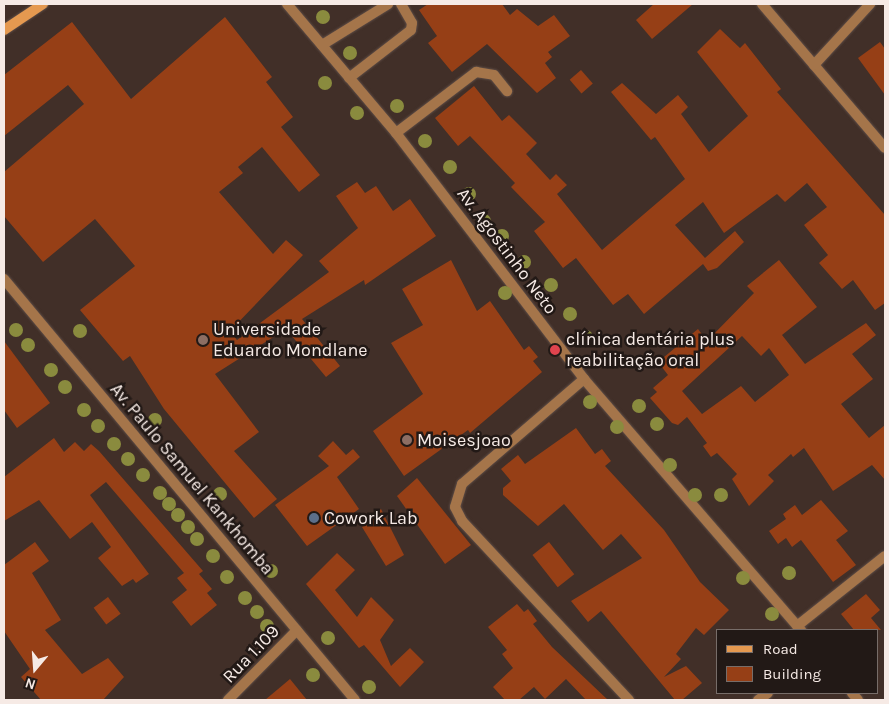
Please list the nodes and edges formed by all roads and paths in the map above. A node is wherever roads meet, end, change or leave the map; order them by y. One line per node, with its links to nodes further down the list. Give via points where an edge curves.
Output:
1 (43, 4): 7 (street)
2 (287, 4): 8 (street, Av. Agostinho Neto)
3 (388, 4): 8 (street)
4 (401, 4): 10 (street, via 412,24 411,30)
5 (762, 4): 9 (street)
6 (870, 4): 9 (street)
7 (4, 30)
8 (322, 46): 10 (street, Av. Agostinho Neto)
9 (814, 65): 13 (street)
10 (349, 78): 12 (street, Av. Agostinho Neto)
11 (507, 91): 12 (street, via 494,75 476,72)
12 (396, 133): 15 (street, Av. Agostinho Neto)
13 (885, 148)
14 (4, 279): 18 (street, Av. Paulo Samuel Kankhomba)
15 (584, 378): 17 (street, Av. Agostinho Neto); 21 (street, via 462,484 455,507 462,521)
16 (885, 556): 17 (street)
17 (799, 628)
18 (297, 630): 19 (street, Rua 1.109); 20 (street, Av. Paulo Samuel Kankhomba)
19 (228, 700)
20 (355, 700)
21 (629, 700)

